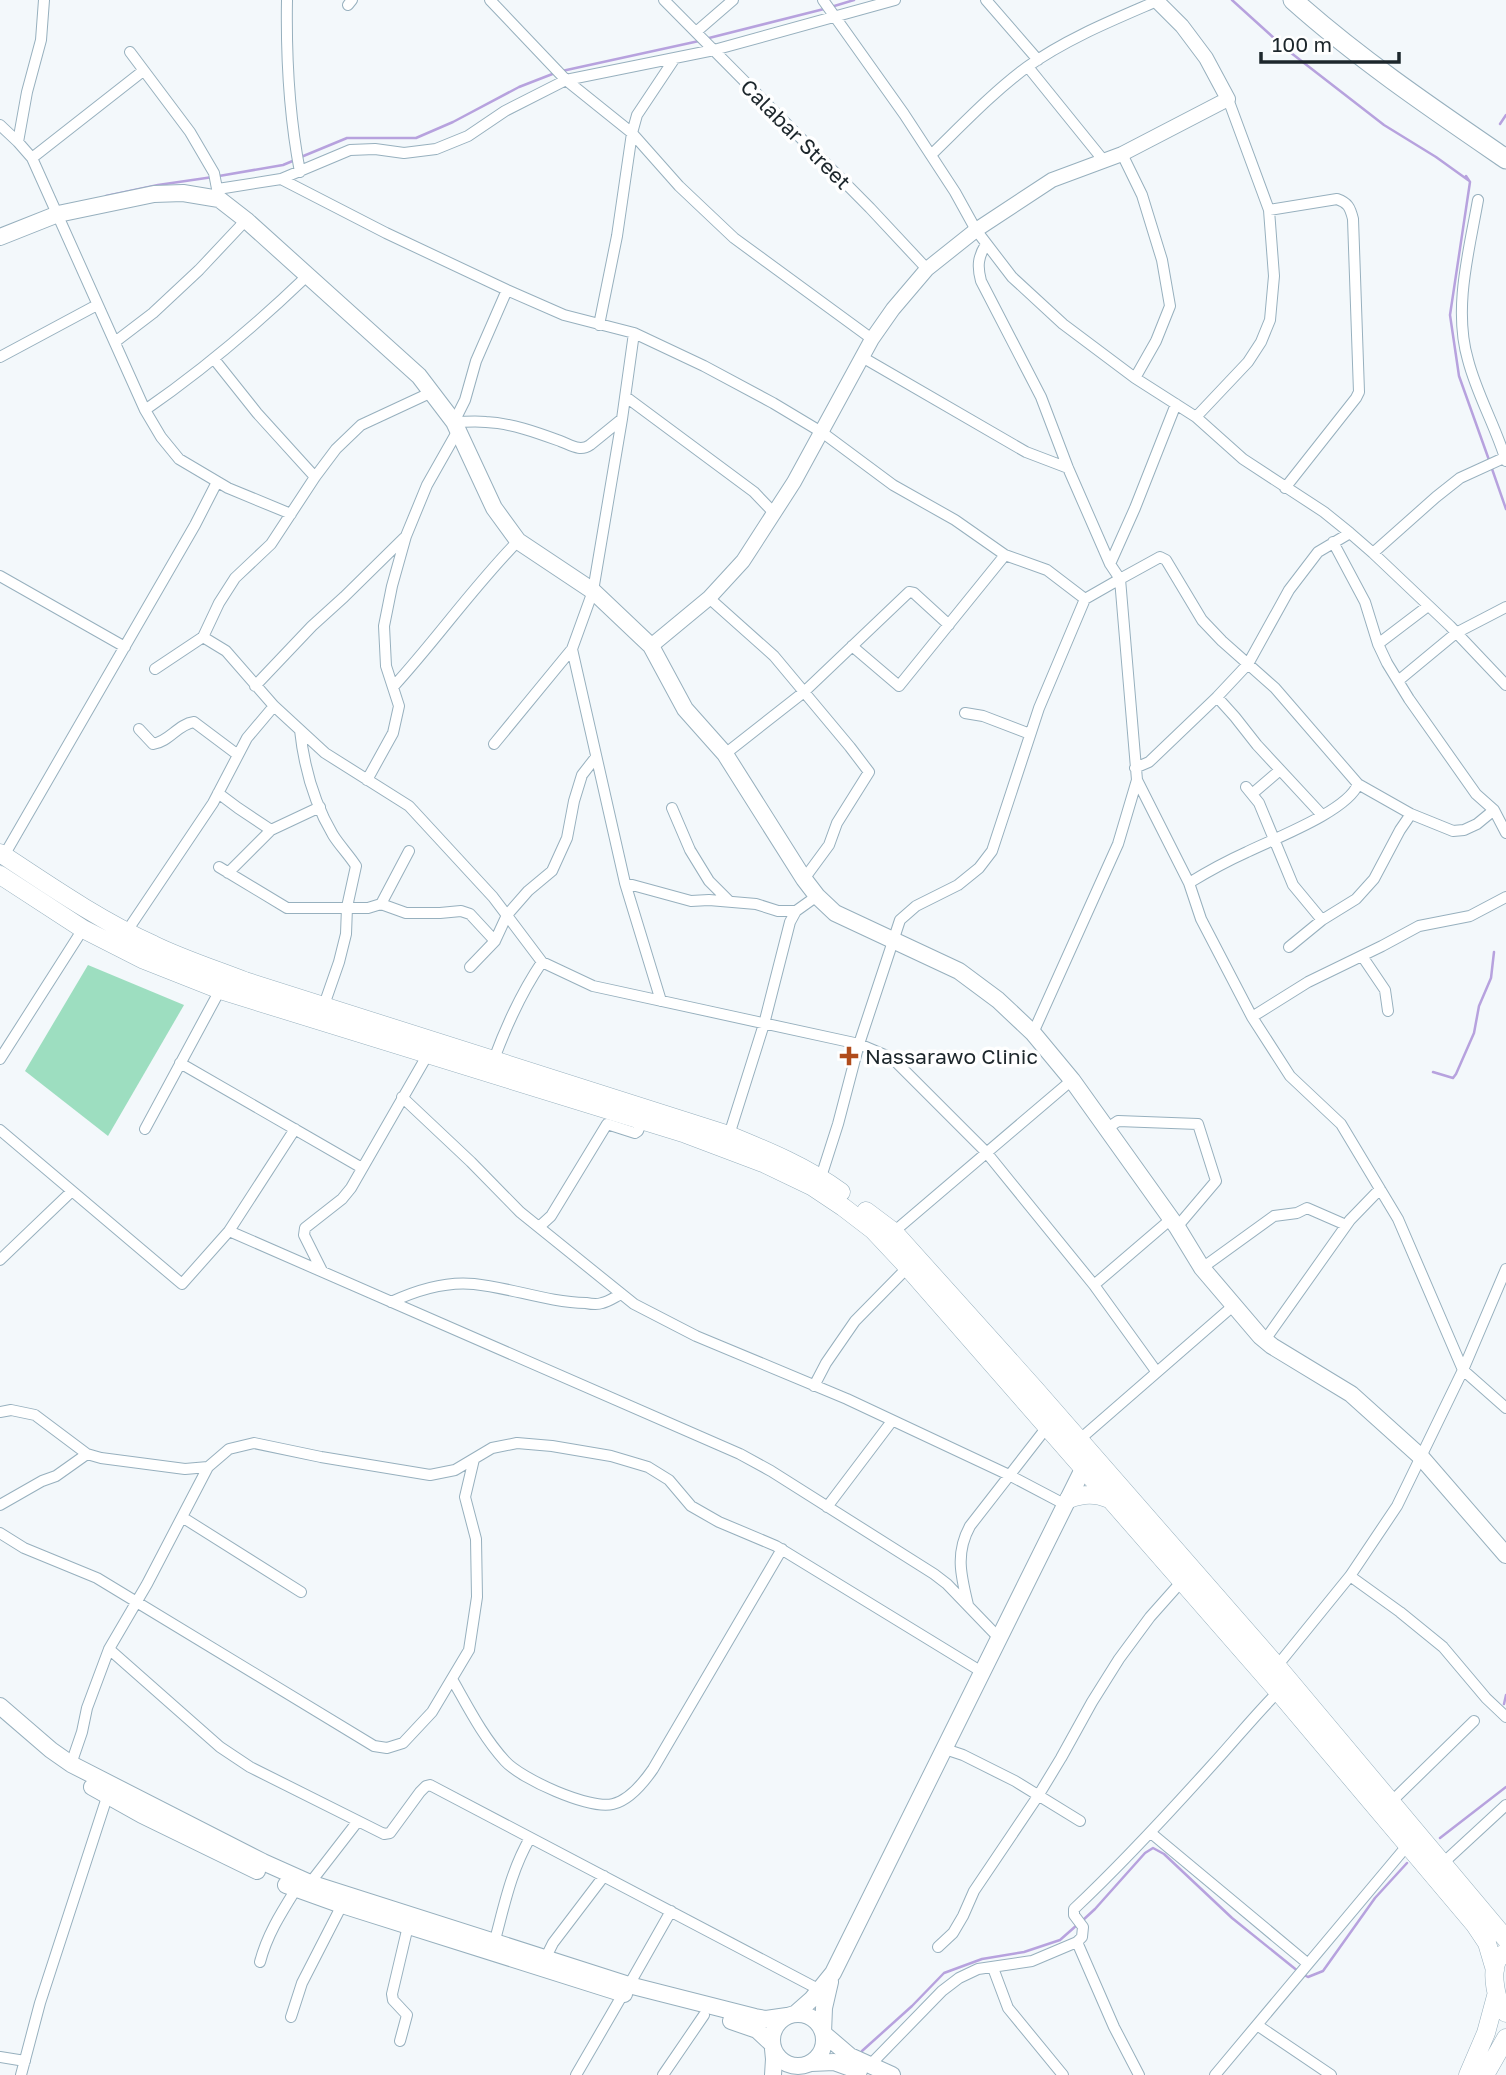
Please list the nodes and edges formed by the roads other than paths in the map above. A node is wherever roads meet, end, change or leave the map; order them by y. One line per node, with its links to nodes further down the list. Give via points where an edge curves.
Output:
1 (44, 0): 23 (street, via 41,40)
2 (287, 0): 29 (street, via 288,71)
3 (490, 0): 19 (street)
4 (664, 0): 12 (street, Calabar Street)
5 (733, 0): 12 (street)
6 (823, 0): 11 (street)
7 (895, 0): 11 (street)
8 (986, 0): 16 (street)
9 (1156, 0): 16 (street); 20 (street, via 1206,58)
10 (1293, 0): 27 (highway, via 1388,77)
11 (833, 15): 13 (street); 25 (street)
12 (696, 32): 13 (street, Calabar Street)
13 (712, 48): 15 (street); 39 (street, Calabar Street)
14 (130, 52): 18 (street)
15 (675, 58): 19 (street); 22 (street, via 637,115)
16 (1038, 60): 17 (street)
17 (1028, 67): 25 (street); 28 (street)
18 (144, 71): 26 (street); 31 (street, via 190,132)
19 (565, 79): 22 (street); 29 (street, via 468,136 436,149 404,153 350,150)
20 (1228, 99): 24 (street); 33 (street)
21 (0, 125): 23 (street)
22 (632, 133): 43 (street); 45 (street, via 679,186 734,237)
23 (18, 142): 26 (street)
24 (1122, 154): 28 (street); 50 (street, via 1142,195 1163,260 1170,306 1157,341)
25 (931, 155): 36 (street)
26 (32, 158): 34 (street)
27 (1506, 159)
28 (1104, 161): 36 (street, via 1052,180)
29 (299, 165): 30 (street)
30 (281, 179): 31 (street); 41 (street)
31 (216, 185): 34 (main road); 35 (main road)
32 (1478, 200): 59 (street, via 1461,300 1464,336 1467,360)
33 (1269, 210): 55 (street, via 1274,276 1270,320 1248,362); 63 (street, via 1337,199 1350,207 1353,219 1359,392)
34 (58, 214): 37 (main road); 42 (street)
35 (246, 220): 40 (main road); 46 (street, via 153,313)
36 (976, 230): 38 (street); 39 (street)
37 (0, 237)
38 (986, 244): 50 (street, via 1012,277 1063,324); 60 (street, via 977,266 981,281 1041,397)
39 (926, 269): 45 (street)
40 (307, 276): 49 (street); 51 (main road)
41 (506, 290): 43 (street, via 564,315); 57 (street)
42 (97, 305): 46 (street); 47 (street)
43 (599, 324): 44 (street)
44 (634, 333): 52 (street); 58 (street, via 773,402)
45 (872, 339): 48 (street)
46 (115, 342): 54 (street)
47 (0, 357)
48 (862, 357): 58 (street); 60 (street, via 1026,452)
49 (214, 359): 54 (street); 61 (street)
50 (1135, 378): 53 (street)
51 (432, 392): 57 (main road); 61 (street, via 361,425)
52 (626, 397): 56 (street); 65 (street, via 754,492)
53 (1175, 404): 55 (street); 72 (street)
54 (145, 410): 62 (street, via 179,459)
55 (1196, 417): 63 (street, via 1243,459)
56 (622, 419): 57 (street, via 590,446 579,449 487,422); 75 (street)
57 (455, 427): 67 (street); 68 (main road, via 494,508)
58 (823, 433): 65 (street); 71 (street, via 893,485)
59 (1504, 459): 70 (street, via 1460,478)
60 (1068, 468): 72 (street)
61 (314, 477): 64 (street)
62 (217, 482): 64 (street); 86 (street)
63 (1285, 488): 66 (street)
64 (291, 514): 82 (street, via 271,544 235,578)
65 (775, 514): 76 (street, via 743,561)
66 (1350, 533): 69 (street); 70 (street)
67 (406, 536): 92 (street); 93 (street, via 384,626 386,666)
68 (518, 541): 75 (main road); 93 (street)
69 (1333, 542): 83 (street, via 1365,602); 88 (street, via 1318,552 1300,575)
70 (1374, 553): 78 (street)
71 (1005, 555): 77 (street, via 1047,570); 80 (street)
72 (1110, 564): 74 (street)
73 (0, 576): 86 (street)
74 (1120, 579): 77 (street); 88 (street, via 1163,558 1202,620); 105 (street)
75 (593, 591): 84 (main road); 87 (street)
76 (709, 598): 84 (street); 94 (street, via 774,656)
77 (1085, 599): 100 (street)
78 (1428, 606): 81 (street); 83 (street)
79 (1506, 607): 81 (street)
80 (948, 625): 85 (street, via 909,592); 85 (street, via 899,686)
81 (1456, 633): 90 (street); 91 (street)
82 (203, 637): 89 (street); 92 (street, via 226,651)
83 (1378, 644): 90 (street)
84 (651, 646): 102 (main road, via 685,709)
85 (852, 646): 94 (street)
86 (125, 647): 120 (street)
87 (572, 649): 101 (street); 104 (street)
88 (1248, 664): 95 (street); 109 (street, via 1275,688)
89 (155, 669)
90 (1398, 681): 113 (street, via 1476,794)
91 (1506, 685)
92 (255, 687): 96 (street)
93 (393, 687): 107 (street, via 399,706 393,733)
94 (804, 692): 102 (street); 122 (street, via 869,772 837,823 829,845)
95 (1217, 697): 105 (street, via 1149,762); 106 (street)
96 (274, 706): 99 (street); 103 (street)
97 (965, 713): 100 (street)
98 (139, 729): 103 (street, via 153,744 194,722)
99 (300, 730): 107 (street); 111 (street, via 309,780)
100 (1031, 734): 136 (street, via 992,851 958,885 916,906 900,920)
101 (494, 744)
102 (725, 754): 122 (main road)
103 (238, 755): 110 (street)
104 (597, 757): 123 (street); 131 (street, via 582,775 567,838 552,871)
105 (1135, 768): 108 (street)
106 (1279, 770): 115 (street); 118 (street, via 1249,791)
107 (367, 780): 131 (street, via 410,806)
108 (1137, 780): 124 (street); 147 (street, via 1118,844)
109 (1358, 784): 114 (street); 115 (street, via 1353,793)
110 (218, 793): 116 (street); 134 (street)
111 (320, 807): 116 (street); 129 (street, via 356,866)
112 (672, 808): 127 (street, via 709,881)
113 (1494, 810): 114 (street, via 1477,824 1453,831); 117 (street)
114 (1411, 814): 132 (street, via 1374,879 1356,900)
115 (1322, 815): 118 (street)
116 (271, 830): 129 (street, via 223,870 287,908)
117 (1506, 833)
118 (1275, 839): 124 (street); 132 (street, via 1293,885)
119 (409, 851): 128 (street)
120 (1, 857): 134 (main road)
121 (0, 875): 133 (main road)
122 (804, 879): 125 (main road)
123 (625, 883): 127 (street, via 691,901); 142 (street)
124 (1189, 884): 145 (street, via 1201,919)
125 (817, 896): 130 (street); 136 (main road, via 835,913)
126 (1506, 897): 138 (street, via 1470,916 1419,926)
127 (730, 902): 130 (street)
128 (381, 904): 129 (street); 135 (street, via 406,913 461,911 470,914)
129 (347, 907): 143 (street, via 342,953)
130 (796, 911): 146 (street)
131 (507, 915): 135 (street); 139 (street)
132 (1322, 920): 137 (street)
133 (83, 929): 141 (main road, via 144,960); 150 (street)
134 (127, 931): 143 (main road, via 244,981)
135 (495, 941): 140 (street)
136 (893, 942): 147 (main road, via 959,971); 148 (street)
137 (1289, 947)
138 (1362, 956): 144 (street, via 1385,990); 145 (street)
139 (542, 962): 142 (street, via 593,986); 151 (street, via 508,1020)
140 (470, 967)
141 (220, 990): 149 (main road); 152 (street)
142 (662, 1001): 146 (street)
143 (324, 1005): 151 (main road)
144 (1388, 1012)
145 (1252, 1017): 164 (street, via 1290,1076 1341,1124)
146 (764, 1024): 148 (street); 160 (street)
147 (1033, 1033): 153 (main road)
148 (859, 1044): 161 (street, via 892,1058); 163 (street)
149 (428, 1054): 154 (street); 155 (main road)
150 (0, 1059)
151 (494, 1059): 160 (main road)
152 (180, 1063): 156 (street); 157 (street)
153 (1072, 1080): 158 (main road); 161 (street)
154 (402, 1097): 162 (street); 168 (street)
155 (642, 1121): 168 (street, via 635,1133 607,1124 551,1216); 170 (main road, via 788,1174)
156 (145, 1129)
157 (295, 1129): 162 (street); 169 (street)
158 (1106, 1129): 166 (main road); 166 (street, via 1118,1121 1198,1124 1216,1181)
159 (0, 1130): 165 (street)
160 (729, 1135): 163 (main road)
161 (986, 1152): 170 (street); 176 (street)
162 (362, 1168): 175 (street, via 342,1199 305,1228 304,1235)
163 (821, 1177): 170 (main road)
164 (1380, 1189): 167 (street); 181 (street, via 1398,1219)
165 (72, 1191): 169 (street, via 182,1284); 171 (street)
166 (1174, 1223): 173 (main road); 176 (street)
167 (1346, 1225): 173 (street, via 1307,1208 1274,1216); 180 (street)
168 (539, 1227): 177 (street)
169 (229, 1231): 175 (street)
170 (888, 1236): 172 (main road); 188 (main road)
171 (0, 1260)
172 (908, 1267): 183 (street, via 855,1321); 187 (main road)
173 (1202, 1268): 179 (main road)
174 (1506, 1270): 181 (street)
175 (322, 1271): 178 (street)
176 (1094, 1285): 182 (street)
177 (621, 1294): 178 (street, via 601,1304 573,1303 471,1283 413,1292); 183 (street, via 650,1314)
178 (391, 1302): 198 (street, via 740,1454)
179 (1233, 1306): 180 (main road); 182 (street)
180 (1265, 1340): 190 (main road, via 1346,1389)
181 (1463, 1370): 184 (street); 190 (street)
182 (1156, 1371): 188 (street)
183 (814, 1386): 186 (street)
184 (1506, 1408)
185 (0, 1412): 189 (street, via 35,1415)
186 (892, 1421): 194 (street); 198 (street)
187 (1047, 1427): 192 (main road); 194 (street)
188 (1079, 1440): 192 (main road)
189 (87, 1454): 193 (street, via 185,1469); 197 (street)
190 (1421, 1457): 202 (main road); 203 (street, via 1397,1506)
191 (474, 1459): 193 (street, via 456,1470 430,1475 254,1443 229,1449); 201 (street, via 492,1448 517,1443 648,1467 669,1480 691,1506); 212 (street, via 465,1497 476,1539 477,1597 469,1650)
192 (1089, 1463): 195 (main road); 196 (main road); 210 (main road)
193 (208, 1467): 199 (street)
194 (1009, 1475): 196 (street); 207 (street, via 963,1538 960,1570)
195 (1109, 1499): 196 (main road, via 1087,1494); 204 (main road)
196 (1067, 1502): 208 (main road)
197 (0, 1505)
198 (827, 1507): 207 (street, via 934,1574)
199 (182, 1517): 205 (street); 206 (street)
200 (0, 1533): 206 (street)
201 (782, 1549): 211 (street); 212 (street, via 645,1782 613,1805 581,1802 507,1763)
202 (1506, 1555)
203 (1350, 1576): 210 (street); 215 (street, via 1443,1647)
204 (1182, 1581): 213 (main road); 221 (street, via 1119,1659)
205 (301, 1592)
206 (137, 1601): 209 (street); 212 (street, via 374,1746 403,1743 432,1712)
207 (969, 1606): 208 (street)
208 (999, 1638): 211 (main road)
209 (108, 1649): 219 (street); 224 (street, via 220,1747)
210 (1277, 1666): 222 (main road)
211 (982, 1672): 218 (main road)
212 (452, 1679)
213 (1278, 1692): 226 (street); 228 (main road)
214 (0, 1706): 219 (main road)
215 (1506, 1717)
216 (0, 1720): 220 (main road, via 71,1775)
217 (1474, 1721): 222 (street)
218 (944, 1749): 221 (street); 245 (main road)
219 (71, 1764): 220 (main road)
220 (109, 1791): 231 (main road, via 264,1862); 259 (street)
221 (1038, 1796): 225 (street); 238 (street, via 974,1891 953,1933)
222 (1391, 1802): 228 (main road)
223 (1506, 1805): 229 (street)
224 (358, 1821): 227 (street, via 387,1835 420,1792 430,1786); 231 (street)
225 (1080, 1821)
226 (1151, 1833): 237 (street, via 1074,1909 1082,1937); 242 (street)
227 (530, 1838): 230 (street); 236 (street, via 512,1874)
228 (1413, 1839): 229 (main road); 242 (street); 244 (main road, via 1487,1943)
229 (1442, 1864): 235 (main road)
230 (604, 1876): 233 (street); 240 (street, via 552,1943)
231 (303, 1886): 232 (main road); 236 (main road); 241 (street, via 274,1923)
232 (342, 1905): 234 (main road); 252 (street, via 302,1983)
233 (671, 1911): 246 (street); 247 (street)
234 (408, 1926): 246 (main road); 256 (street, via 392,1994 407,2015)
235 (1506, 1938)
236 (492, 1941): 240 (main road)
237 (1077, 1942): 243 (street, via 1032,1961); 268 (street)
238 (938, 1947)
239 (1506, 1952): 244 (main road)
240 (546, 1958): 246 (main road)
241 (260, 1962)
242 (1304, 1967): 253 (street)
243 (993, 1968): 261 (street, via 978,1969 950,1985); 267 (street, via 1008,2008)
244 (1495, 1970): 248 (main road)
245 (833, 1973): 247 (main road); 254 (main road)
246 (626, 1990): 250 (main road); 251 (main road, via 766,2019); 263 (street)
247 (820, 1990): 251 (main road)
248 (1496, 1996): 249 (main road); 271 (main road)
249 (1506, 2013)
250 (704, 2015): 257 (main road, via 746,2026 765,2035); 264 (street)
251 (791, 2015): 254 (main road, via 810,2016); 257 (main road, via 772,2031)
252 (291, 2017)
253 (1257, 2025): 269 (street); 270 (street)
254 (823, 2033): 260 (main road, via 818,2057); 261 (main road)
255 (1506, 2038): 272 (main road)
256 (400, 2040)
257 (772, 2046): 260 (main road, via 777,2057); 265 (main road)
258 (0, 2057): 259 (street)
259 (25, 2061): 262 (street)
260 (801, 2068): 261 (main road, via 823,2061)
261 (866, 2072): 266 (main road)
262 (22, 2075)
263 (576, 2075)
264 (663, 2075)
265 (773, 2075)
266 (892, 2075)
267 (1063, 2075)
268 (1139, 2075)
269 (1216, 2075)
270 (1331, 2075)
271 (1468, 2075)
272 (1485, 2075)

